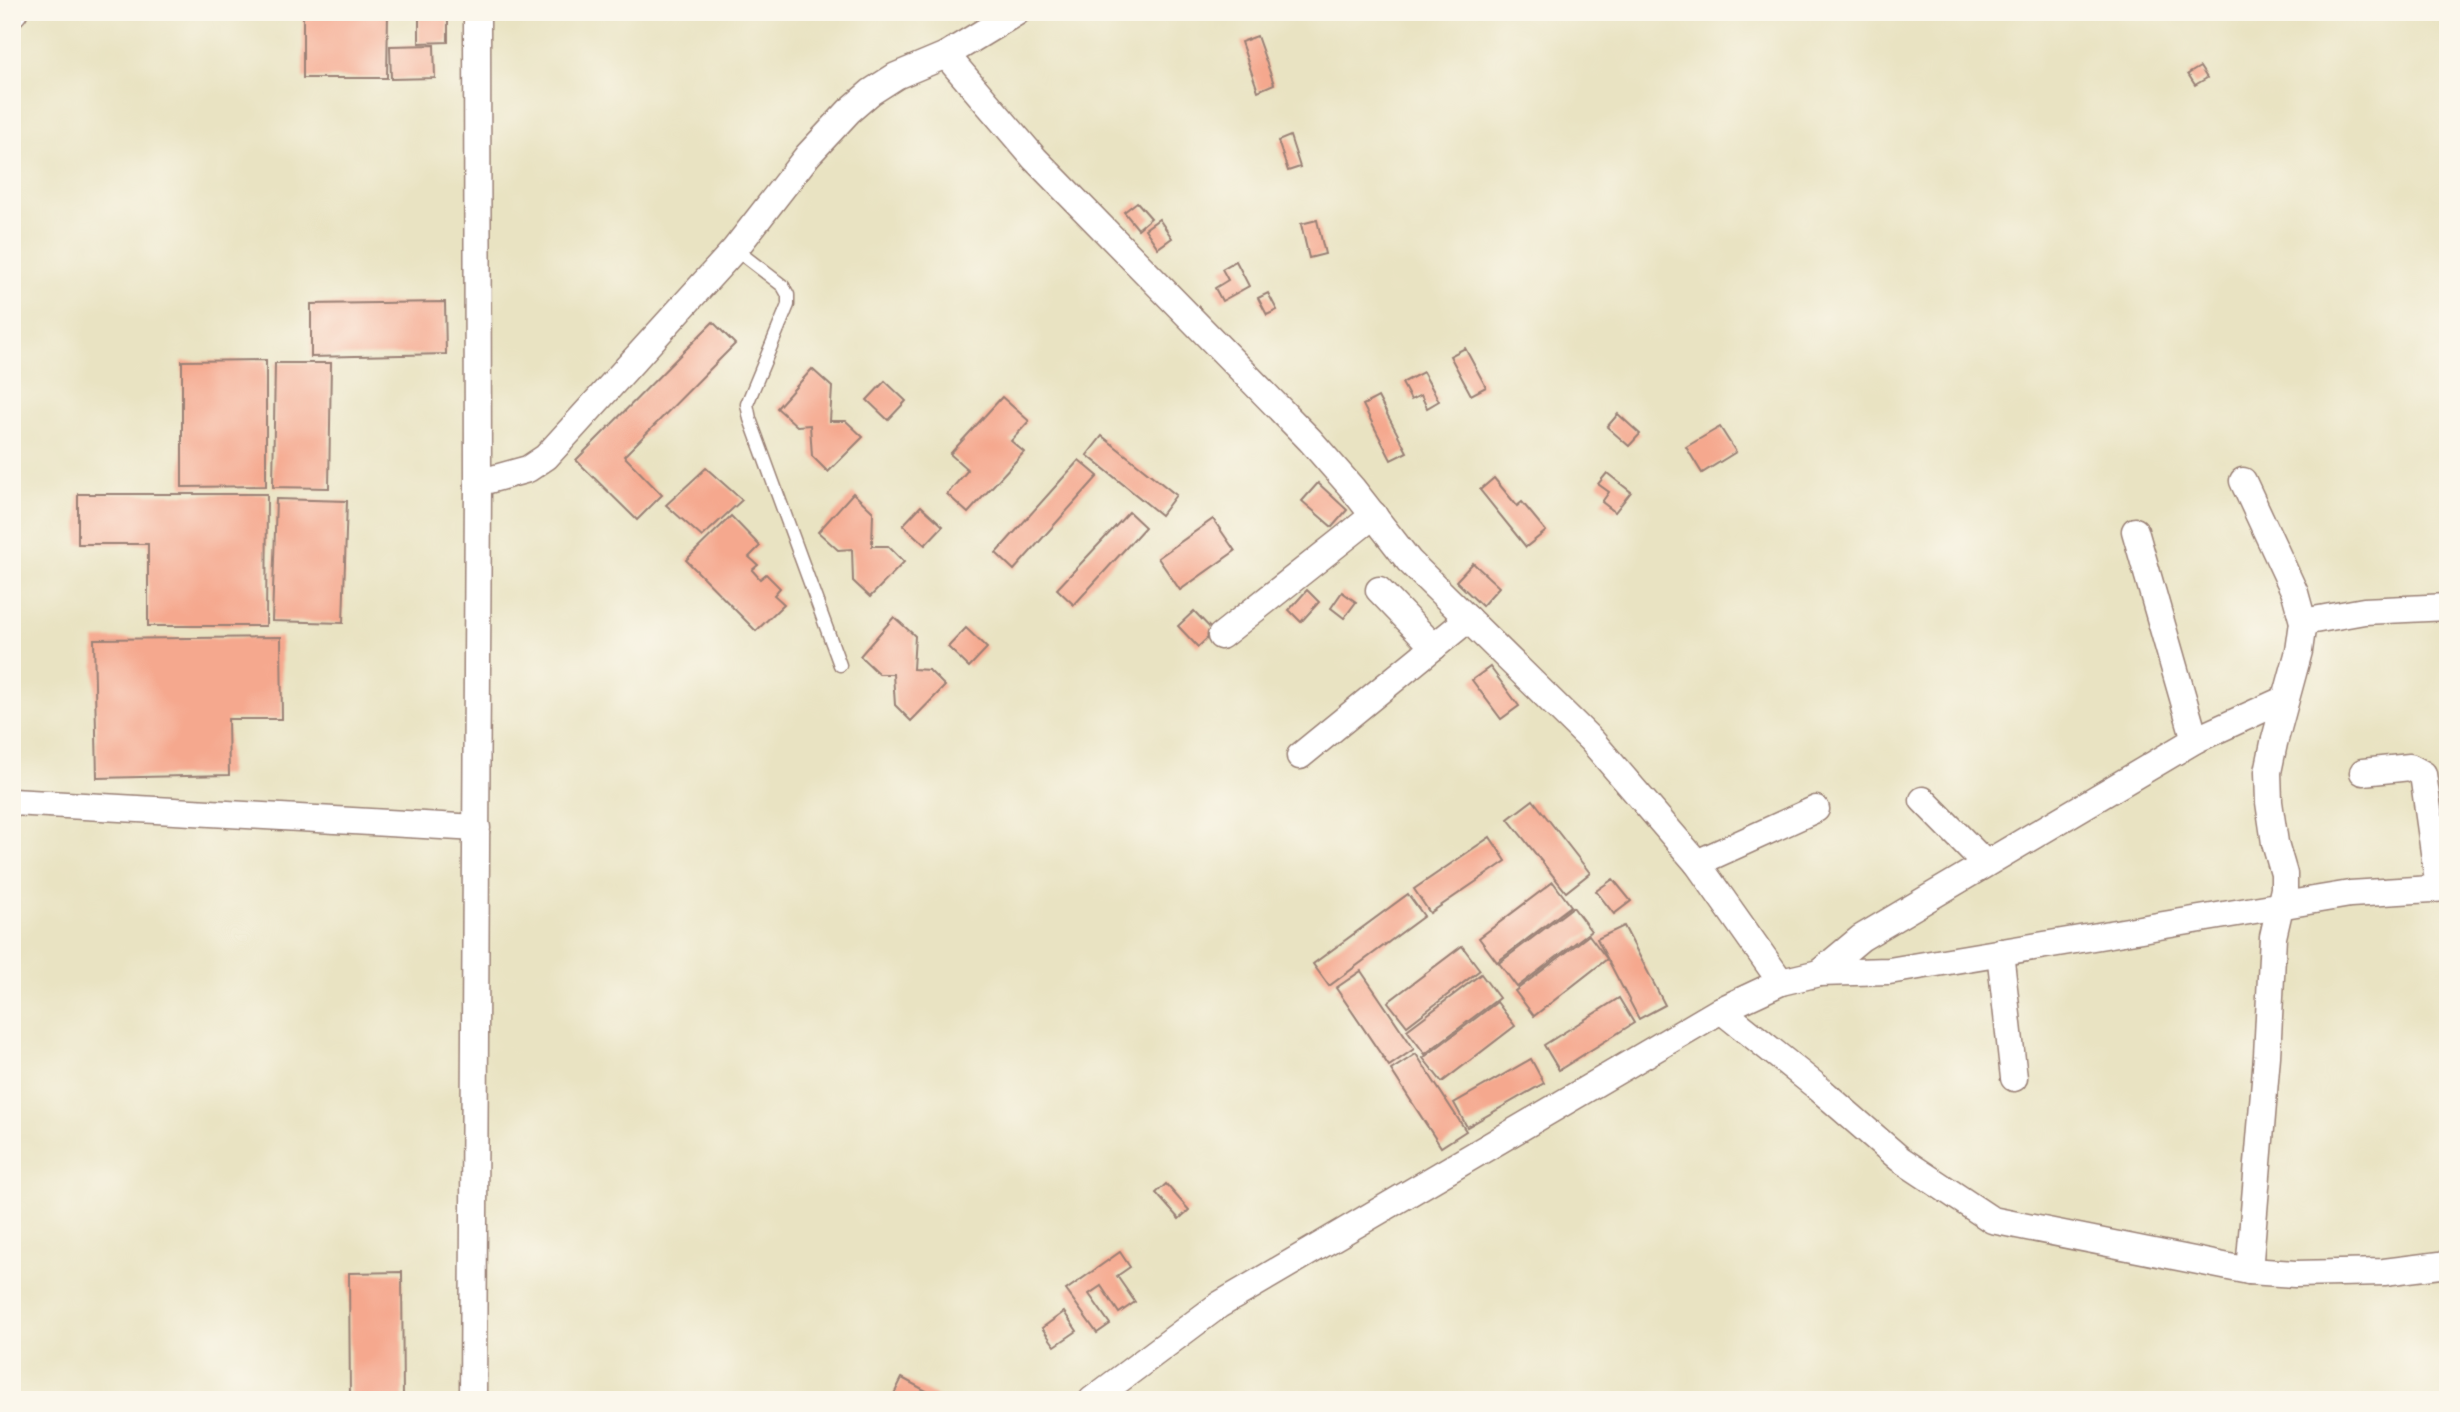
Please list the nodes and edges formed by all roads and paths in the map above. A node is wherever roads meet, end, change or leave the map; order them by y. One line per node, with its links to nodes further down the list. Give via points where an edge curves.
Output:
1 (477, 12): 6 (street)
2 (1017, 12): 3 (street)
3 (946, 55): 4 (street, via 896,76 849,111 808,155); 7 (street, via 1035,159 1310,440)
4 (735, 249): 6 (street, via 546,457 528,469); 15 (lane, via 783,286 788,295 788,305 747,404)
5 (2243, 481): 12 (street, via 2295,593)
6 (478, 483): 23 (street)
7 (1374, 515): 11 (street, via 1409,561); 13 (street)
8 (2135, 531): 17 (street)
9 (1379, 590): 14 (street)
10 (2448, 607): 12 (street, via 2364,611)
11 (1468, 619): 14 (street); 24 (street, via 1592,741)
12 (2303, 622): 16 (street)
13 (1221, 636)
14 (1434, 647): 18 (street)
15 (841, 664)
16 (2285, 699): 17 (street); 27 (street, via 2268,772 2275,843 2284,874)
17 (2194, 740): 25 (street)
18 (1300, 756)
19 (2363, 772): 26 (street, via 2410,767 2423,774)
20 (1923, 800): 25 (street)
21 (12, 802): 23 (street)
22 (1816, 809): 24 (street)
23 (477, 828): 35 (street)
24 (1697, 863): 30 (street)
25 (1984, 863): 29 (street, via 1861,938)
26 (2443, 888): 27 (street, via 2350,894)
27 (2279, 905): 28 (street); 34 (street)
28 (2000, 952): 29 (street, via 1889,971); 32 (street)
29 (1819, 973): 30 (street)
30 (1781, 982): 31 (street)
31 (1721, 1010): 34 (street, via 1900,1160 1992,1220); 36 (street, via 1219,1305)
32 (2014, 1078)
33 (2448, 1264): 34 (street, via 2384,1272)
34 (2249, 1271)
35 (473, 1400)
36 (1092, 1400)

